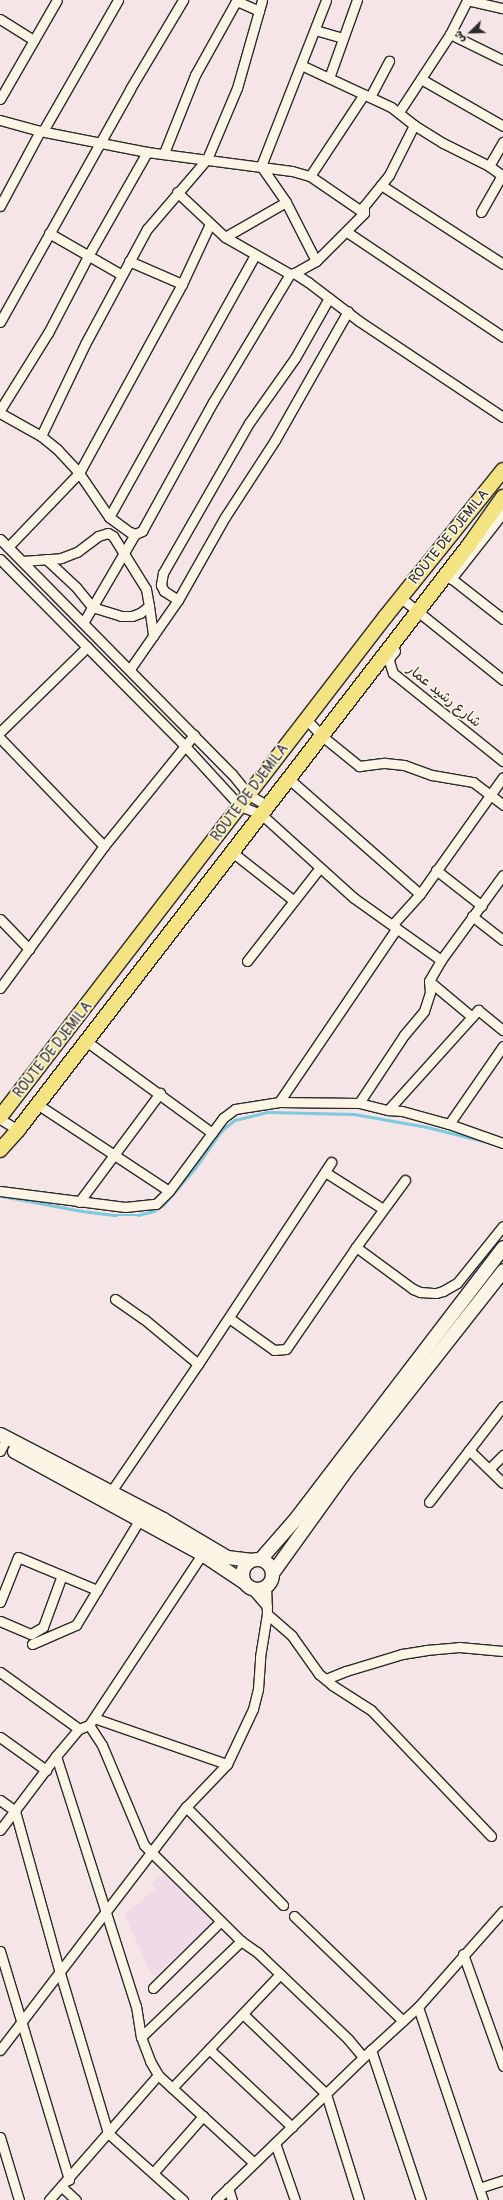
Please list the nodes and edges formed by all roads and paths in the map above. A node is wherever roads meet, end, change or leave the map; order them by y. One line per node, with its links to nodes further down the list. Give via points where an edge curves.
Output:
1 (57, 0): 14 (street)
2 (118, 0): 26 (street)
3 (183, 0): 28 (street)
4 (262, 0): 9 (street)
5 (326, 0): 11 (street)
6 (357, 0): 13 (street)
7 (467, 0): 8 (street); 12 (street)
8 (503, 8)
9 (259, 11): 30 (street, via 239,2 235,4 195,75); 31 (street, via 237,88)
10 (0, 19): 14 (street)
11 (315, 30): 13 (street); 17 (street)
12 (450, 34): 15 (street); 19 (street)
13 (343, 38): 18 (street)
14 (34, 40): 21 (street)
15 (503, 60)
16 (389, 61): 20 (street)
17 (302, 65): 18 (street); 32 (street)
18 (328, 78): 20 (street)
19 (422, 79): 22 (street); 25 (street)
20 (367, 96): 22 (street); 35 (street)
21 (0, 99)
22 (399, 112): 24 (street)
23 (0, 120): 26 (street)
24 (414, 125): 33 (street); 36 (street, via 389,175)
25 (503, 126)
26 (41, 131): 28 (street); 39 (street)
27 (503, 142): 33 (street)
28 (101, 143): 29 (street); 44 (street)
29 (147, 152): 30 (street); 47 (street)
30 (164, 154): 31 (street)
31 (207, 159): 32 (street); 37 (street)
32 (262, 166): 35 (street); 38 (street)
33 (489, 166): 34 (street)
34 (502, 175): 40 (street)
35 (310, 176): 41 (street)
36 (381, 185): 41 (street, via 364,206); 50 (street)
37 (177, 192): 42 (street); 48 (street, via 147,229)
38 (286, 202): 45 (street); 49 (street)
39 (0, 206)
40 (481, 212)
41 (364, 213): 43 (street)
42 (210, 224): 45 (street); 53 (street)
43 (347, 232): 49 (street); 57 (street)
44 (49, 233): 47 (street); 56 (street)
45 (225, 237): 46 (street)
46 (254, 255): 51 (street); 66 (street)
47 (88, 256): 52 (street); 58 (street, via 48,333)
48 (129, 260): 52 (street); 53 (street)
49 (316, 261): 51 (street)
50 (503, 264)
51 (292, 274): 54 (street); 67 (street, via 213,402 142,531)
52 (122, 276): 61 (street, via 85,344)
53 (182, 284): 63 (street)
54 (329, 298): 55 (street); 76 (street, via 295,358 249,423 163,573 161,585 164,591)
55 (348, 311): 60 (street); 76 (street, via 275,440 225,517)
56 (0, 322)
57 (503, 337)
58 (0, 410)
59 (0, 413): 61 (street)
60 (503, 417)
61 (41, 436): 63 (street)
62 (503, 470): 75 (main road, ROUTE DE DJEMILA)
63 (79, 472): 66 (street); 69 (street)
64 (503, 497): 79 (main road)
65 (503, 513): 74 (street, شارع رشيد عمار)
66 (109, 517): 67 (street)
67 (136, 534): 70 (street)
68 (0, 539): 69 (street)
69 (8, 547): 73 (street)
70 (123, 553): 71 (street, via 113,536 108,533 98,536 77,552 61,558); 77 (street, via 146,589); 78 (street)
71 (46, 558): 73 (street); 78 (street, via 76,587)
72 (0, 559): 83 (street)
73 (22, 561): 81 (street)
74 (452, 579): 79 (street, شارع رشيد عمار); 80 (street)
75 (401, 598): 79 (street); 86 (main road, ROUTE DE DJEMILA)
76 (178, 600): 82 (street)
77 (149, 606): 78 (street, via 132,616 121,616); 82 (street)
78 (92, 607): 81 (street)
79 (421, 613): 85 (street); 89 (main road); 92 (street, شارع رشيد عمار, via 390,657 389,666 393,673)
80 (503, 619)
81 (83, 623): 84 (street)
82 (153, 636): 84 (street)
83 (87, 647): 87 (street); 91 (street)
84 (130, 669): 88 (street)
85 (503, 680)
86 (307, 720): 89 (street); 96 (main road, ROUTE DE DJEMILA)
87 (0, 732)
88 (194, 735): 91 (street); 96 (street, via 232,774)
89 (322, 736): 94 (main road); 95 (street, via 358,766 385,763 404,765 432,775 473,782)
90 (0, 738): 99 (street)
91 (185, 746): 96 (street); 99 (street)
92 (503, 761)
93 (503, 777): 95 (street)
94 (288, 779): 98 (main road); 104 (street)
95 (490, 794): 97 (street); 102 (street)
96 (244, 801): 98 (street); 98 (street); 125 (main road, ROUTE DE DJEMILA)
97 (503, 805)
98 (264, 810): 100 (main road); 101 (street)
99 (104, 846): 111 (street)
100 (232, 852): 105 (street); 118 (main road)
101 (319, 869): 105 (street); 109 (street, via 354,898)
102 (436, 870): 104 (street); 106 (street)
103 (502, 880): 106 (street)
104 (420, 894): 109 (street)
105 (293, 900): 112 (street)
106 (482, 906): 107 (street)
107 (472, 916): 110 (street); 113 (street)
108 (0, 920): 111 (street)
109 (395, 926): 113 (street); 121 (street)
110 (503, 940)
111 (29, 950): 115 (street)
112 (247, 960)
113 (441, 960): 114 (street)
114 (428, 981): 116 (street); 122 (street, via 430,992 424,1011 404,1035)
115 (0, 988)
116 (472, 1017): 117 (street, via 478,1010 481,1011); 124 (street)
117 (503, 1030)
118 (86, 1041): 120 (street); 123 (main road)
119 (503, 1046): 126 (street)
120 (160, 1093): 128 (street); 131 (street)
121 (279, 1102): 122 (street); 128 (street, via 235,1109 223,1118)
122 (359, 1103): 124 (street)
123 (37, 1104): 127 (main road); 131 (street)
124 (388, 1110): 126 (street, via 402,1111)
125 (0, 1118): 127 (street)
126 (449, 1124): 129 (street)
127 (18, 1130): 130 (main road)
128 (212, 1133): 136 (street)
129 (502, 1141)
130 (0, 1150)
131 (115, 1154): 136 (street); 137 (street)
132 (331, 1162): 133 (street)
133 (326, 1172): 138 (street); 144 (street)
134 (405, 1180): 138 (street)
135 (0, 1191): 137 (street)
136 (169, 1191): 137 (street, via 156,1204 143,1207)
137 (79, 1202)
138 (383, 1209): 140 (street)
139 (503, 1226): 140 (street, via 457,1282 436,1293 413,1289)
140 (356, 1247): 144 (street, via 286,1349 274,1350)
141 (503, 1247): 156 (main road, via 295,1519)
142 (503, 1270): 157 (main road, via 349,1466)
143 (115, 1299): 145 (street, via 144,1319)
144 (229, 1318): 145 (street)
145 (198, 1364): 152 (street)
146 (503, 1406): 148 (street)
147 (1, 1443): 152 (main road)
148 (469, 1450): 150 (street); 153 (street)
149 (503, 1455): 150 (street)
150 (489, 1469): 151 (street)
151 (503, 1483)
152 (108, 1496): 154 (main road); 156 (main road, via 227,1556)
153 (429, 1502)
154 (140, 1519): 155 (main road); 161 (street)
155 (202, 1554): 159 (main road); 169 (street)
156 (255, 1559): 157 (main road, via 268,1564); 159 (main road, via 246,1563 241,1572)
157 (272, 1573): 160 (main road, via 271,1580)
158 (62, 1575): 161 (street); 162 (street, via 18,1557); 164 (street, via 43,1627 31,1634)
159 (248, 1586): 160 (main road, via 257,1590); 163 (street)
160 (266, 1586): 163 (street)
161 (97, 1590): 165 (street, via 76,1625)
162 (0, 1602)
163 (267, 1610): 168 (street); 173 (street, via 253,1709)
164 (0, 1622)
165 (32, 1644)
166 (503, 1651): 168 (street, via 459,1648 426,1650 402,1654)
167 (0, 1672): 170 (street)
168 (326, 1679): 179 (street, via 371,1710)
169 (91, 1721): 170 (street); 173 (street); 180 (street, via 140,1839)
170 (79, 1729): 172 (street)
171 (0, 1737): 174 (street)
172 (56, 1756): 174 (street); 183 (street)
173 (227, 1764): 176 (street)
174 (46, 1770): 177 (street)
175 (0, 1800): 177 (street)
176 (186, 1807): 180 (street); 181 (street)
177 (15, 1811): 178 (street); 189 (street)
178 (0, 1830)
179 (491, 1836)
180 (153, 1852): 183 (street); 185 (street)
181 (283, 1905)
182 (503, 1911): 188 (street)
183 (105, 1914): 189 (street); 196 (street, via 136,2006)
184 (294, 1916): 194 (street)
185 (221, 1921): 186 (street); 191 (street)
186 (241, 1941): 190 (street); 196 (street)
187 (0, 1952): 195 (street)
188 (464, 1954): 192 (street); 201 (street)
189 (60, 1973): 195 (street); 207 (street)
190 (280, 1974): 193 (street); 200 (street, via 348,2039)
191 (153, 1988)
192 (418, 2007): 194 (street); 216 (street)
193 (243, 2014): 197 (street); 204 (street)
194 (403, 2021): 199 (street)
195 (21, 2024): 198 (street); 212 (street)
196 (141, 2037): 202 (street)
197 (209, 2049): 203 (street); 206 (street)
198 (0, 2050)
199 (371, 2050): 200 (street); 225 (street)
200 (363, 2057): 204 (street)
201 (503, 2066)
202 (158, 2075): 203 (street); 207 (street)
203 (172, 2088): 205 (street)
204 (326, 2094): 206 (street); 224 (street)
205 (203, 2116): 210 (street); 211 (street)
206 (292, 2127): 209 (street)
207 (108, 2133): 211 (street); 212 (street)
208 (0, 2137): 217 (street)
209 (275, 2143): 210 (street); 223 (street)
210 (254, 2164): 215 (street)
211 (153, 2173): 220 (street)
212 (69, 2180): 214 (street)
213 (503, 2180): 216 (street)
214 (62, 2187): 218 (street); 219 (street)
215 (228, 2188): 221 (street); 222 (street)
216 (479, 2188): 226 (street)
217 (19, 2200)
218 (50, 2200)
219 (76, 2200)
220 (183, 2200)
221 (216, 2200)
222 (232, 2200)
223 (295, 2200)
224 (359, 2200)
225 (421, 2200)
226 (483, 2200)

